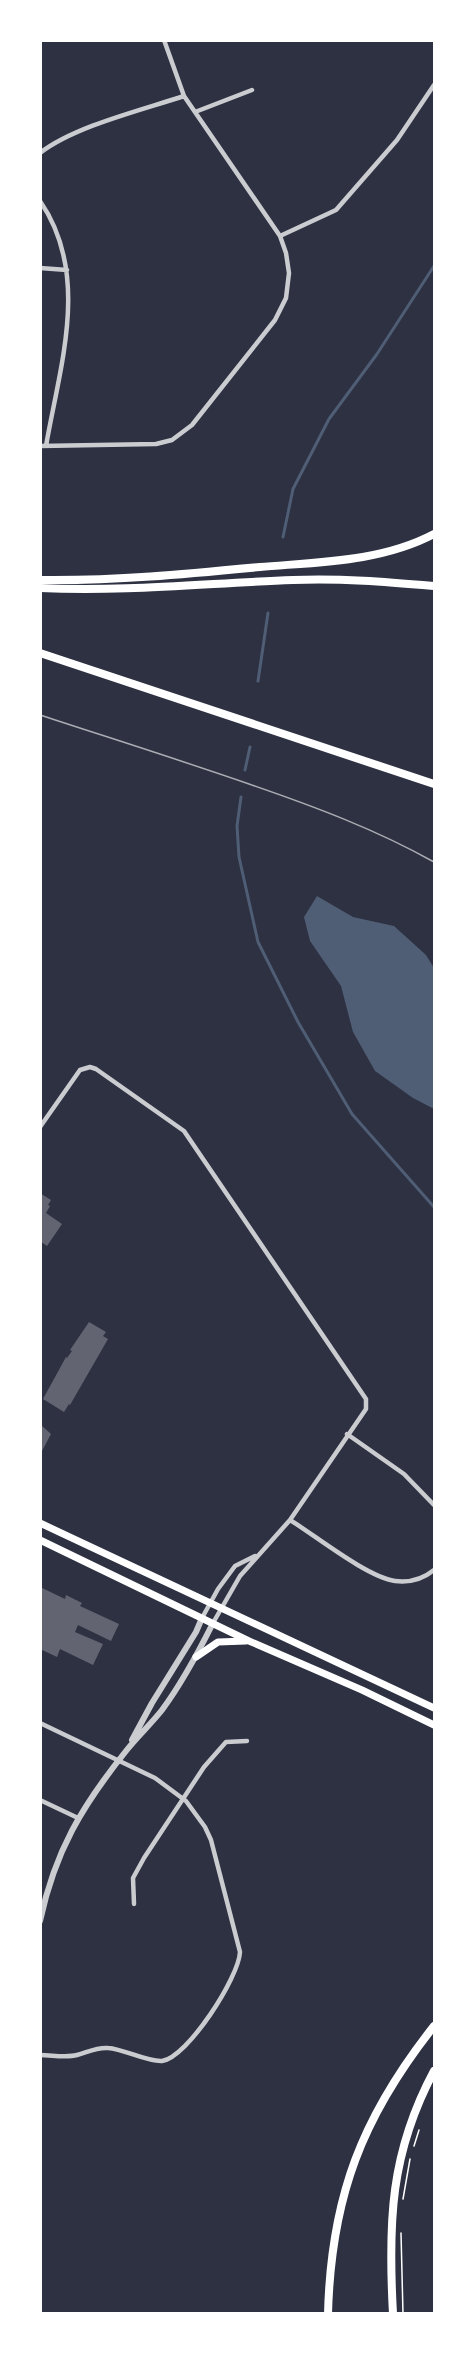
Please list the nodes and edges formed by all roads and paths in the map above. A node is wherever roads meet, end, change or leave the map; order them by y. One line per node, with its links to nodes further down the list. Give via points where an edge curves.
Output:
1 (164, 40): 4 (street)
2 (435, 85): 8 (street, via 397,140 336,210)
3 (252, 90): 5 (street)
4 (184, 96): 5 (street); 6 (street, via 99,124)
5 (195, 112): 8 (street)
6 (40, 153)
7 (40, 201): 10 (street, via 58,233)
8 (280, 236): 11 (street, via 289,273 286,298 275,320 192,425 172,440 156,444)
9 (40, 268): 10 (street)
10 (67, 270): 11 (street, via 68,328)
11 (43, 446)
12 (435, 534): 13 (highway, via 397,549 346,559 129,578)
13 (40, 579)
14 (435, 586): 15 (highway, via 294,580)
15 (40, 588)
16 (40, 653): 17 (highway)
17 (435, 784)
18 (40, 1127): 19 (street, via 80,1070 89,1067 184,1131 366,1399 366,1409)
19 (347, 1434): 20 (street, via 404,1474); 21 (street)
20 (435, 1505)
21 (290, 1520): 24 (street); 25 (street, via 342,1555 393,1581 415,1581)
22 (40, 1523): 26 (main road)
23 (40, 1540): 28 (main road)
24 (258, 1555): 26 (street, via 235,1566); 27 (street)
25 (435, 1570)
26 (210, 1601): 27 (main road); 28 (street)
27 (222, 1607): 29 (street); 32 (main road)
28 (202, 1618): 29 (main road); 36 (street)
29 (213, 1623): 30 (main road); 31 (street)
30 (249, 1641): 31 (main road, via 218,1642); 34 (main road)
31 (196, 1657): 36 (street, via 161,1711)
32 (435, 1708)
33 (40, 1723): 37 (street)
34 (435, 1725)
35 (247, 1741): 38 (street, via 226,1742)
36 (127, 1749): 37 (street)
37 (118, 1761): 38 (street, via 155,1778); 40 (street)
38 (183, 1798): 41 (street, via 133,1878); 44 (street, via 205,1827 217,1858 240,1952 237,1969 185,2047 169,2059 155,2060 110,2048 77,2055)
39 (40, 1800): 40 (street)
40 (78, 1818): 42 (street, via 62,1848)
41 (134, 1904)
42 (40, 1921)
43 (435, 2026): 51 (main road, via 385,2095 353,2164 335,2235)
44 (40, 2055)
45 (435, 2071): 52 (main road, via 405,2140 394,2189 390,2238)
46 (419, 2128): 47 (path)
47 (414, 2146)
48 (411, 2155): 49 (path)
49 (402, 2206)
50 (401, 2227): 53 (path)
51 (328, 2313)
52 (393, 2313)
53 (403, 2313)

